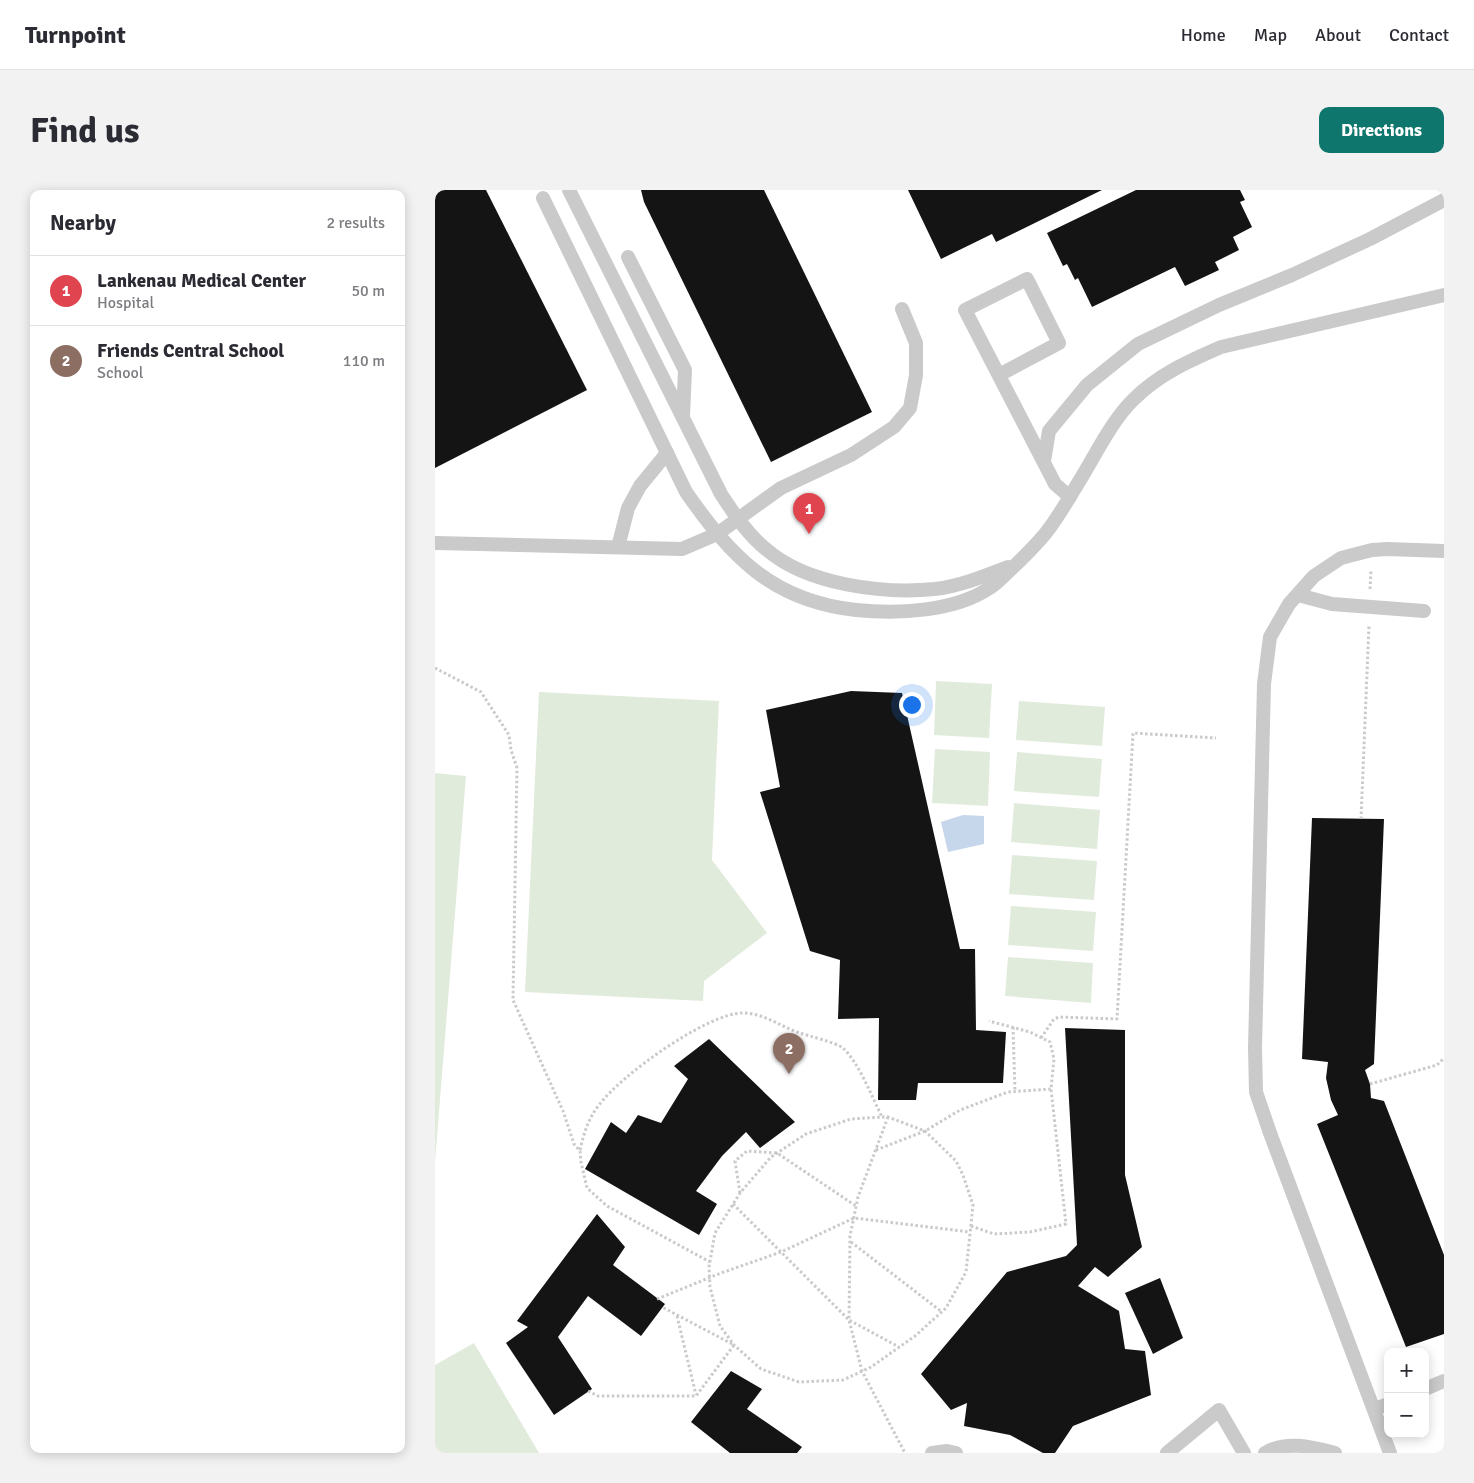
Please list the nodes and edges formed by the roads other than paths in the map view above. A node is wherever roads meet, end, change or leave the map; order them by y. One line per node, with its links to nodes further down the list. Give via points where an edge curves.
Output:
1 (569, 190): 8 (lane)
2 (543, 198): 9 (lane)
3 (1444, 200): 10 (lane, via 1370,239 1138,344 1087,385 1049,432)
4 (628, 257): 8 (lane, via 685,370)
5 (1444, 295): 11 (lane, via 1221,347 1187,362 1158,378 1133,400 1110,430)
6 (902, 309): 12 (lane, via 916,343 916,375 910,408 894,427 851,455 781,488)
7 (999, 375): 7 (lane, via 965,310 1027,279 1059,342); 10 (lane)
8 (683, 417): 12 (lane, via 721,494)
9 (667, 453): 13 (lane, via 686,492); 15 (lane, via 640,486 628,508)
10 (1044, 461): 11 (lane, via 1055,484)
11 (1070, 497): 17 (lane, via 1045,534)
12 (737, 518): 13 (lane); 17 (lane, via 767,550 792,567 823,579 850,584 885,589 936,589 958,585)
13 (717, 534): 15 (lane, via 682,548); 17 (lane, via 761,577 783,590 839,608 873,612 938,608 967,599 991,587)
14 (435, 543): 15 (lane)
15 (618, 546)
16 (1444, 551): 18 (lane, via 1387,548 1341,558 1315,576)
17 (1016, 564)
18 (1298, 595): 19 (lane, via 1332,604); 22 (lane, via 1270,637 1264,684 1256,1083 1270,1133 1324,1278)
19 (1424, 612)
20 (1444, 1382): 21 (lane)
21 (1429, 1388)
22 (1381, 1406): 29 (lane)
23 (932, 1453): 24 (lane)
24 (956, 1453)
25 (1167, 1453): 26 (lane, via 1219,1410)
26 (1244, 1453)
27 (1265, 1453): 28 (lane, via 1273,1448 1293,1445)
28 (1335, 1453)
29 (1390, 1453)

